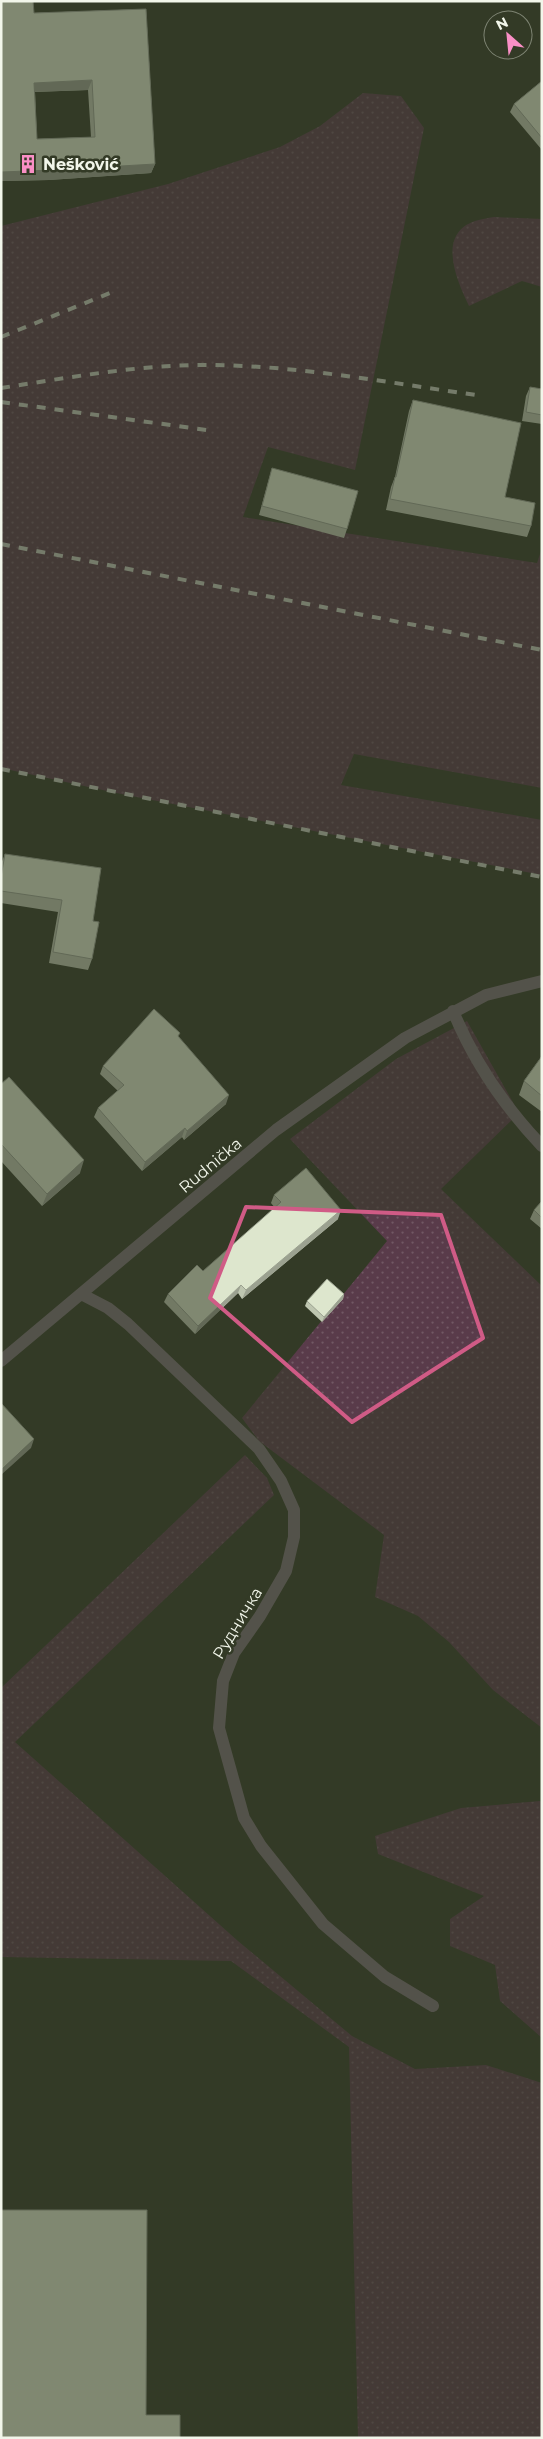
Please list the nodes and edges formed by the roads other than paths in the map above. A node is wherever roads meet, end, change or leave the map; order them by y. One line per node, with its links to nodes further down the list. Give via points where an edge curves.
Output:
1 (542, 981): 2 (street, Rudnička, via 486,995)
2 (453, 1011): 3 (street, via 468,1046 495,1090); 4 (street, Rudnička, via 405,1038 276,1130)
3 (542, 1146)
4 (83, 1295): 5 (street, Rudnička); 6 (street, Рудничка, via 108,1308 128,1324 259,1449 281,1481 294,1510 294,1538 286,1570 234,1653 223,1681 220,1728 244,1818 261,1846 323,1924 385,1977)
5 (1, 1361)
6 (433, 2006)

